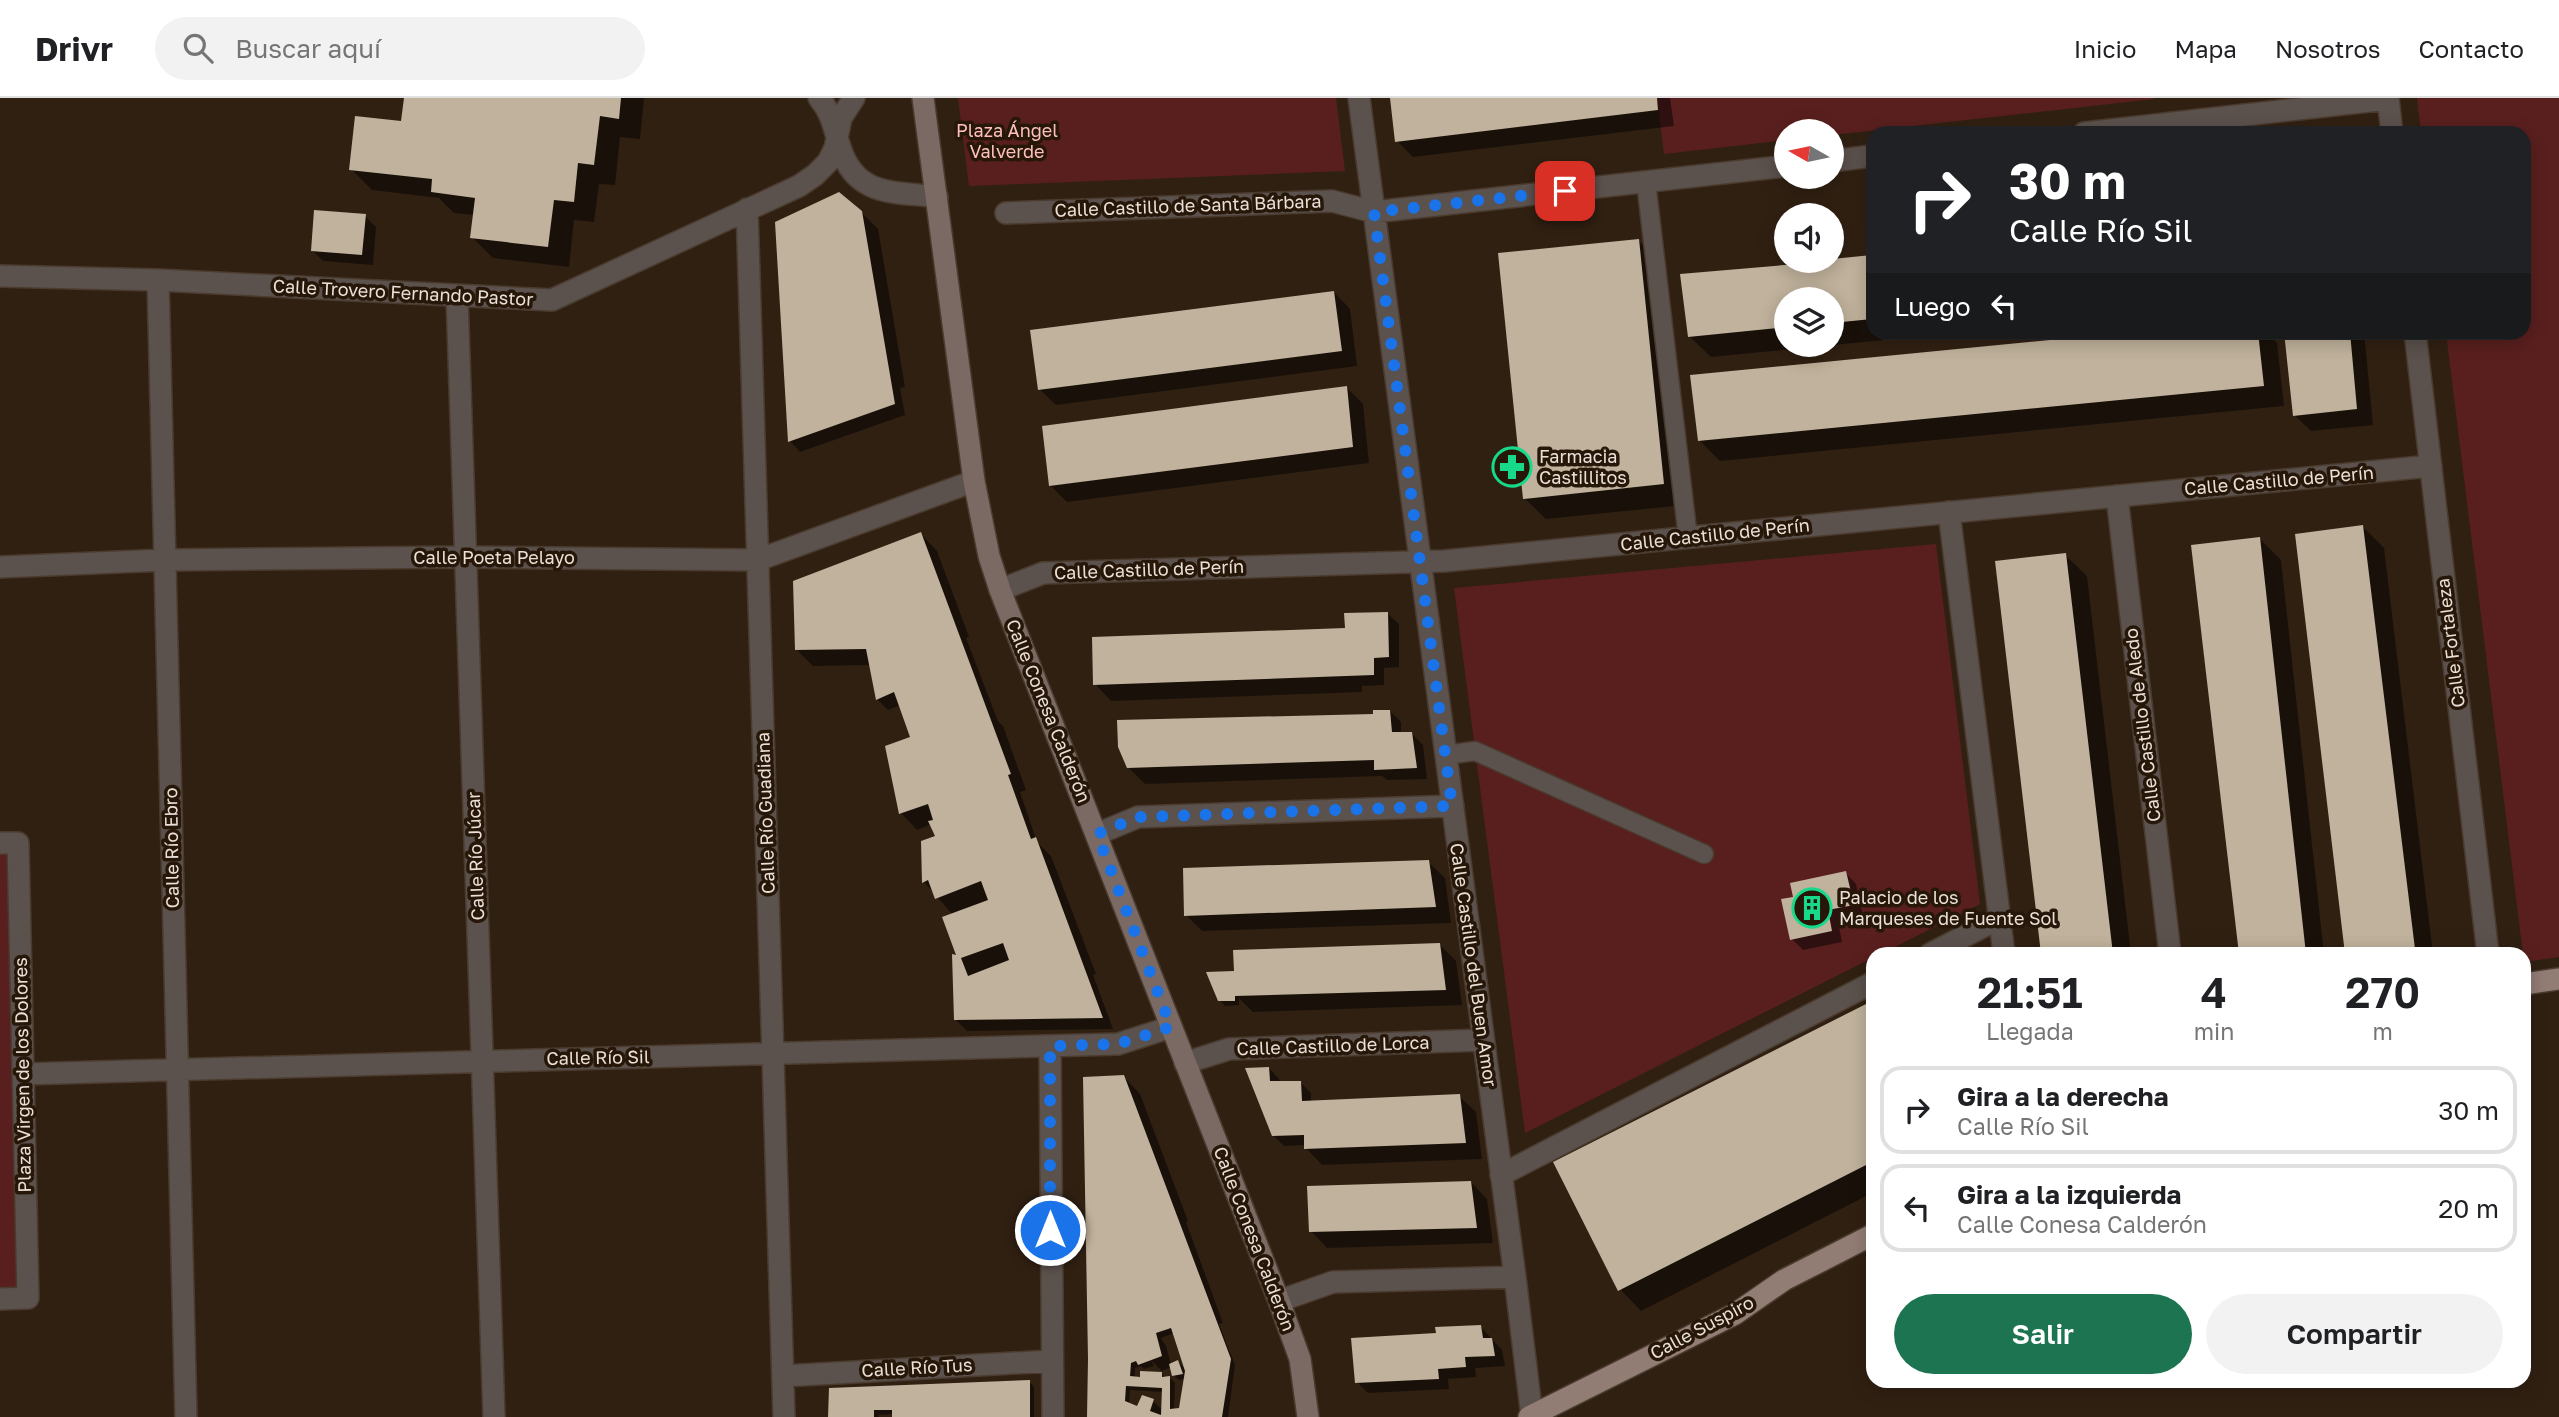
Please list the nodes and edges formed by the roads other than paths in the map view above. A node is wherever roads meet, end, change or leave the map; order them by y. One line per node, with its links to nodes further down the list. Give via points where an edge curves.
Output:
1 (819, 98): 8 (street, via 827,107)
2 (854, 98): 8 (street, Calle Trovero Fernando Pastor)
3 (923, 98): 13 (main road, Calle Conesa Calderón)
4 (1359, 98): 15 (street, Calle Castillo del Buen Amor)
5 (2388, 99): 6 (street); 7 (street)
6 (2147, 126)
7 (2391, 126)
8 (836, 136): 13 (street, via 844,159 864,182 888,193); 14 (street, Calle Trovero Fernando Pastor, via 835,148 815,175)
9 (1866, 157): 10 (street)
10 (1844, 160)
11 (1774, 167): 12 (street, Calle Castillo de Santa Bárbara)
12 (1646, 181): 15 (street, Calle Castillo de Santa Bárbara); 25 (lane)
13 (937, 197): 22 (main road, Calle Conesa Calderón)
14 (747, 209): 19 (street, Calle Trovero Fernando Pastor, via 552,300); 27 (street, Calle Río Guadiana)
15 (1374, 212): 16 (street, Calle Castillo de Santa Bárbara, via 1332,201); 29 (street, Calle Castillo del Buen Amor)
16 (1006, 213)
17 (0, 276): 18 (street, Calle Trovero Fernando Pastor)
18 (158, 280): 19 (street, Calle Trovero Fernando Pastor); 28 (street, Calle Río Ebro)
19 (457, 296): 26 (street, Calle Río Júcar)
20 (2416, 340): 21 (street, Calle Fortaleza)
21 (2431, 466): 23 (street, Calle Castillo de Perín); 41 (street, Calle Fortaleza)
22 (974, 481): 27 (street, Calle Poeta Pelayo); 31 (main road, Calle Conesa Calderón)
23 (2117, 496): 24 (street, Calle Castillo de Perín); 40 (street, Calle Castillo de Aledo)
24 (1949, 512): 25 (street, Calle Castillo de Perín); 37 (street)
25 (1688, 538): 29 (street, Calle Castillo de Perín)
26 (466, 557): 27 (street, Calle Poeta Pelayo); 28 (street, Calle Poeta Pelayo); 49 (street, Calle Río Júcar)
27 (758, 559): 48 (street, Calle Río Guadiana)
28 (165, 560): 30 (street, Calle Poeta Pelayo); 51 (street, Calle Río Ebro)
29 (1420, 562): 31 (street, Calle Castillo de Perín, via 1043,573); 32 (street, Calle Castillo del Buen Amor)
30 (0, 567)
31 (1000, 590): 34 (main road, Calle Conesa Calderón)
32 (1446, 755): 33 (street, Calle Castillo del Buen Amor); 36 (lane, via 1475,751)
33 (1452, 806): 34 (street, via 1138,817); 46 (street, Calle Castillo del Buen Amor)
34 (1097, 834): 45 (main road, Calle Conesa Calderón)
35 (0, 843): 52 (street, Plaza Virgen de los Dolores, via 18,843)
36 (1704, 855)
37 (2000, 918): 38 (street); 39 (street)
38 (1944, 947)
39 (2003, 947)
40 (2169, 947)
41 (2487, 947)
42 (2559, 979): 43 (main road)
43 (2531, 983)
44 (1866, 987): 53 (street)
45 (1171, 1027): 47 (street, Calle Río Sil, via 1118,1044); 50 (main road, Calle Conesa Calderón)
46 (1483, 1040): 50 (street, Calle Castillo de Lorca, via 1229,1049); 53 (street, Calle Castillo del Buen Amor)
47 (1050, 1046): 48 (street, Calle Río Sil); 58 (street)
48 (773, 1054): 49 (street, Calle Río Sil); 59 (street, Calle Río Guadiana)
49 (482, 1061): 51 (street, Calle Río Sil); 61 (street, Calle Río Júcar)
50 (1185, 1063): 57 (main road, Calle Conesa Calderón)
51 (177, 1070): 52 (street, Calle Río Sil); 60 (street, Calle Río Ebro)
52 (23, 1074): 56 (street, Plaza Virgen de los Dolores, via 28,1298)
53 (1501, 1175): 55 (street, Calle Castillo del Buen Amor)
54 (1866, 1238): 65 (main road, Calle Suspiro, via 1784,1280 1735,1314)
55 (1515, 1278): 57 (street, via 1333,1282); 65 (street, Calle Castillo del Buen Amor)
56 (0, 1299)
57 (1279, 1301): 64 (main road, Calle Conesa Calderón, via 1300,1359)
58 (1051, 1361): 59 (street, Calle Río Tus); 63 (street)
59 (783, 1376): 62 (street, Calle Río Guadiana)
60 (186, 1417)
61 (494, 1417)
62 (784, 1417)
63 (1053, 1417)
64 (1308, 1417)
65 (1530, 1417)

